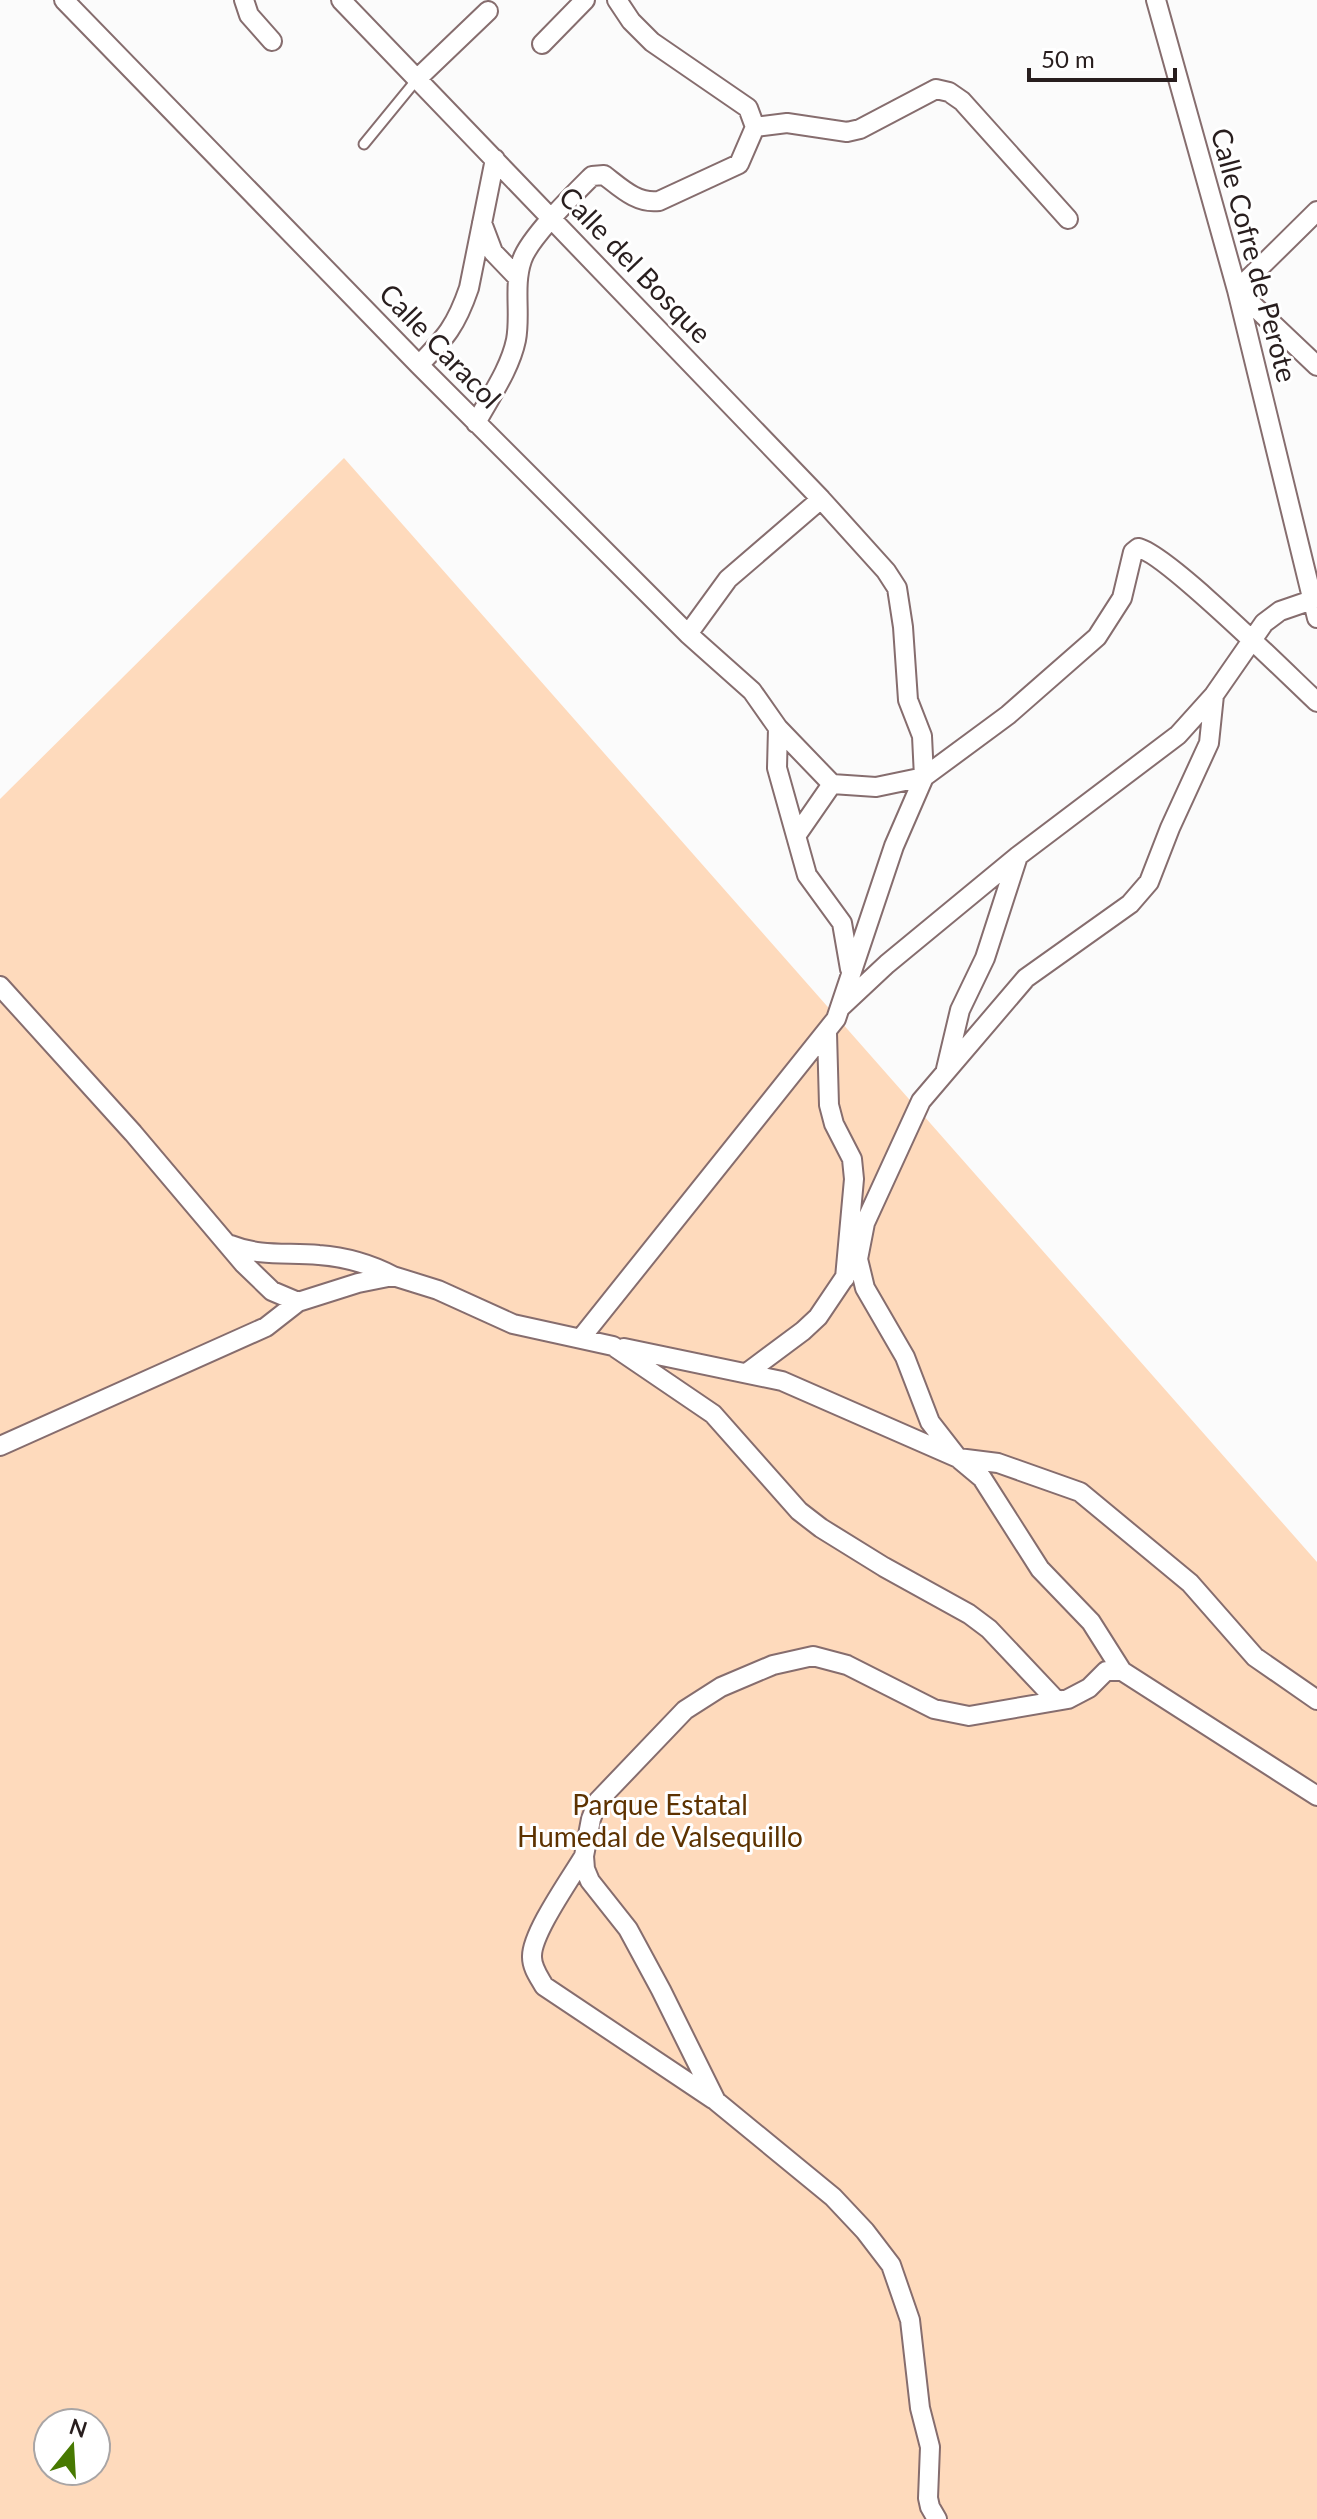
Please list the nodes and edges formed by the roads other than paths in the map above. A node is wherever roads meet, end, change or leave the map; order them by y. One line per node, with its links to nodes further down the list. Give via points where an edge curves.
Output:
1 (64, 0): 20 (street, Calle Caracol)
2 (244, 0): 8 (street, via 249,15)
3 (341, 0): 10 (street, Calle del Bosque)
4 (585, 0): 9 (street)
5 (617, 0): 11 (street, via 652,42 748,108)
6 (1156, 0): 19 (street, Calle Cofre de Perote)
7 (488, 11): 10 (street)
8 (272, 41)
9 (542, 44)
10 (418, 78): 12 (lane); 13 (street, Calle del Bosque)
11 (755, 127): 15 (street, via 739,164 659,201 635,198 598,174); 16 (street, via 787,123 847,132 936,89 949,92)
12 (364, 144)
13 (495, 159): 15 (street, Calle del Bosque); 17 (street)
14 (1317, 211): 19 (street)
15 (551, 218): 18 (street, via 522,257); 23 (street, Calle del Bosque)
16 (1068, 219)
17 (482, 223): 18 (street, via 493,252); 20 (street, via 456,323)
18 (518, 278): 22 (street, via 511,358)
19 (1237, 290): 21 (street); 24 (street, Calle Cofre de Perote)
20 (419, 365): 22 (street, Calle Caracol)
21 (1317, 366)
22 (476, 423): 25 (street, Calle Caracol)
23 (821, 499): 25 (street, via 728,579); 30 (street, Calle del Bosque, via 897,588 908,700 922,736)
24 (1315, 609): 26 (street, via 1280,611)
25 (688, 634): 29 (street, Calle Caracol, via 752,691)
26 (1252, 642): 27 (street); 28 (street); 30 (street, via 1179,575 1138,548 1122,598 1097,637 1008,715)
27 (1214, 695): 33 (street, via 1178,735); 38 (street, via 1209,743 1149,882 1130,904 1026,978)
28 (1317, 702)
29 (778, 728): 31 (street, Calle Caracol); 32 (street, via 777,768)
30 (924, 777): 31 (street, via 876,787); 34 (street)
31 (832, 784): 32 (street)
32 (796, 836): 34 (street, via 807,875 842,923)
33 (1018, 856): 36 (street); 38 (street, via 985,958 960,1010)
34 (850, 972): 36 (street)
35 (0, 986): 39 (street)
36 (841, 1007): 37 (street)
37 (827, 1033): 42 (street, via 829,1105 852,1159 854,1179); 44 (street)
38 (945, 1073): 40 (street, via 921,1101 865,1223)
39 (228, 1244): 41 (street, via 248,1252 354,1260); 43 (street, via 272,1291)
40 (858, 1259): 42 (street); 48 (street, via 865,1288 905,1357 930,1422)
41 (393, 1276): 43 (street); 44 (street, via 513,1324)
42 (845, 1278): 46 (street, via 818,1317)
43 (298, 1302): 47 (street, via 266,1327)
44 (581, 1338): 45 (street)
45 (613, 1346): 46 (street); 50 (street, via 713,1414 799,1511 821,1528 989,1629)
46 (748, 1372): 48 (street, via 782,1381)
47 (0, 1446)
48 (958, 1458): 49 (street, via 982,1478 1040,1569 1091,1622); 51 (street, via 998,1463 1080,1492 1190,1583 1255,1657)
49 (1122, 1671): 50 (street, via 1106,1671 1079,1696); 52 (street)
50 (1056, 1700): 53 (street, via 969,1716 934,1709 847,1665 813,1656 773,1665 721,1687 685,1710 598,1801)
51 (1317, 1700)
52 (1317, 1796)
53 (584, 1856): 54 (street, via 590,1881 628,1929); 54 (street, via 536,1939 534,1970 544,1986)
54 (716, 2101): 55 (street, via 809,2175 891,2265 910,2320 930,2447 928,2498)
55 (937, 2519)

